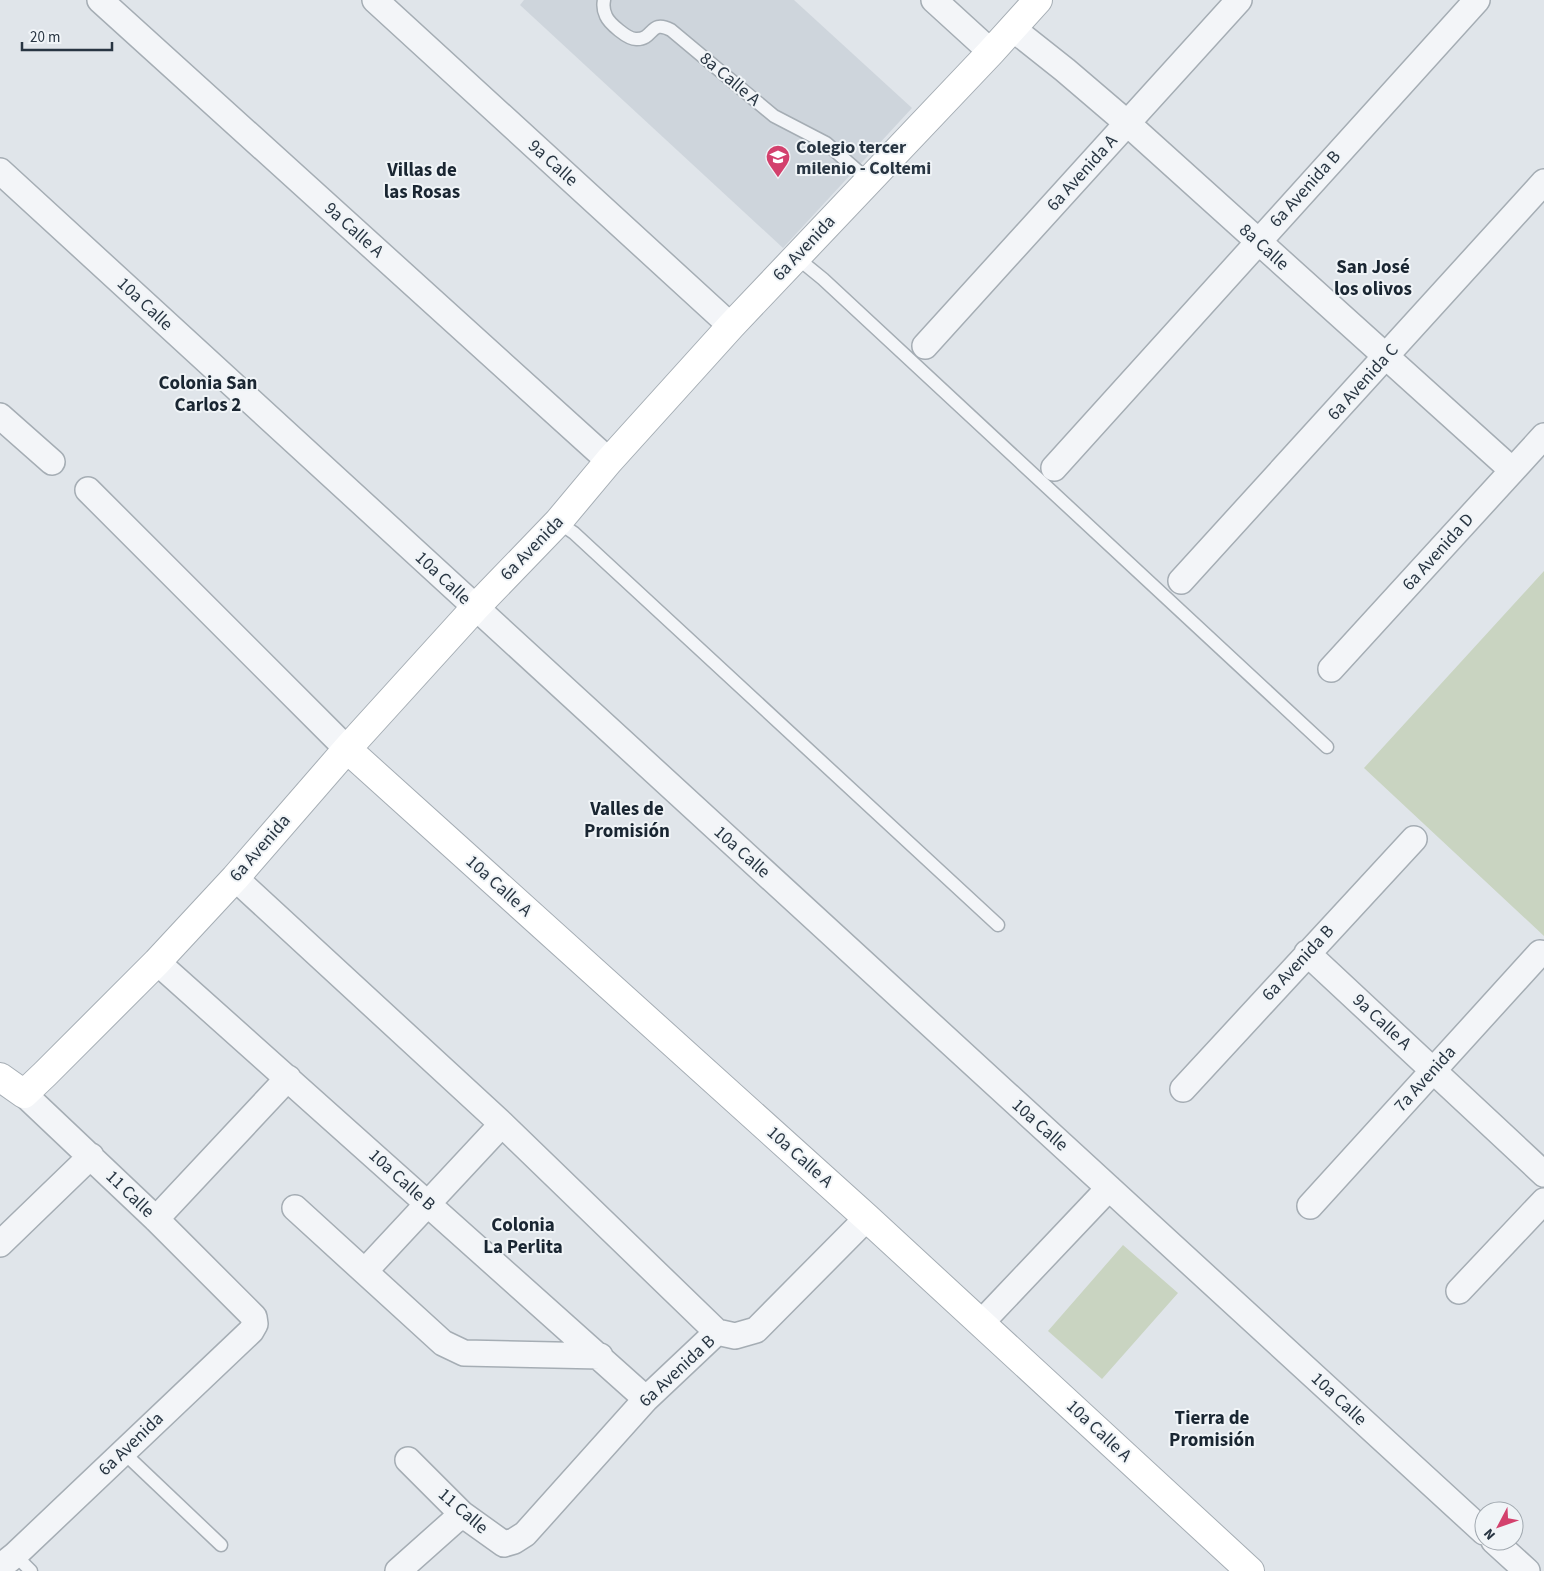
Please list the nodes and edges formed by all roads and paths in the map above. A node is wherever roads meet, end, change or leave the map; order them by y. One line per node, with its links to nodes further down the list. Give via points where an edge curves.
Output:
1 (100, 0): 21 (street, 9a Calle A)
2 (375, 0): 16 (street, 9a Calle)
3 (604, 0): 12 (lane, 8a Calle A, via 606,17 627,37 637,39 646,36 656,27 671,30 774,116 826,143)
4 (934, 0): 9 (street)
5 (1038, 0): 8 (street, 6a Avenida)
6 (1239, 0): 10 (street, 6a Avenida A)
7 (1476, 0): 14 (street, 6a Avenida B)
8 (1012, 28): 9 (street, 6a Avenida); 10 (street, 8a Calle)
9 (991, 52): 12 (street, 6a Avenida)
10 (1127, 123): 14 (street, 8a Calle); 17 (street, 6a Avenida A)
11 (0, 171): 28 (street, 10a Calle)
12 (868, 180): 15 (street, 6a Avenida)
13 (1544, 182): 18 (street, 6a Avenida C)
14 (1257, 241): 18 (street, 8a Calle); 23 (street, 6a Avenida B)
15 (796, 257): 16 (street, 6a Avenida); 30 (lane, via 823,278)
16 (731, 326): 21 (street, 6a Avenida)
17 (925, 346)
18 (1387, 356): 24 (street, 8a Calle); 27 (street, 6a Avenida C)
19 (0, 416): 22 (street)
20 (1544, 436): 24 (street, 6a Avenida D)
21 (609, 461): 26 (street, 6a Avenida)
22 (52, 462)
23 (1054, 468)
24 (1512, 470): 29 (street, 6a Avenida D)
25 (88, 490): 31 (street)
26 (558, 522): 28 (street, 6a Avenida); 34 (lane, via 574,533)
27 (1181, 581)
28 (475, 608): 31 (street, 6a Avenida); 46 (street, 10a Calle)
29 (1331, 669)
30 (1327, 747)
31 (347, 749): 33 (street, 6a Avenida); 51 (street, 10a Calle A)
32 (1414, 838): 35 (street, 6a Avenida B)
33 (235, 878): 37 (street, 6a Avenida); 43 (street)
34 (998, 925)
35 (1308, 952): 38 (street, 9a Calle A); 41 (street, 6a Avenida B)
36 (1540, 953): 38 (street, 7a Avenida)
37 (158, 962): 40 (street, 10a Calle B); 42 (street, 6a Avenida)
38 (1433, 1071): 45 (street, 9a Calle A); 49 (street, 7a Avenida)
39 (0, 1077): 42 (street, 11 Calle)
40 (288, 1078): 48 (street, 10a Calle B); 52 (street)
41 (1183, 1089)
42 (24, 1094): 44 (street, 11 Calle)
43 (502, 1124): 48 (street); 58 (street)
44 (91, 1156): 52 (street, 11 Calle); 53 (street)
45 (1544, 1174)
46 (1109, 1188): 57 (street); 64 (street, 10a Calle)
47 (1544, 1201): 55 (street)
48 (428, 1204): 54 (street); 59 (street, 10a Calle B)
49 (1310, 1206)
50 (295, 1208): 54 (street)
51 (868, 1218): 57 (street, 10a Calle A); 58 (street, 6a Avenida B, via 756,1330 735,1336)
52 (156, 1219): 56 (street, 11 Calle)
53 (0, 1244)
54 (365, 1271): 59 (street, via 443,1343 464,1352)
55 (1459, 1291)
56 (254, 1317): 61 (street, 6a Avenida, via 251,1331)
57 (982, 1323): 70 (street, 10a Calle A)
58 (717, 1332): 60 (street, 6a Avenida B)
59 (600, 1356): 60 (street, 10a Calle B)
60 (646, 1399): 65 (street, 6a Avenida B)
61 (123, 1452): 66 (lane); 68 (street, 6a Avenida)
62 (408, 1460): 63 (street, 11 Calle)
63 (462, 1514): 65 (street, 11 Calle, via 504,1544); 69 (street)
64 (1474, 1523)
65 (525, 1534)
66 (221, 1545)
67 (1505, 1551): 71 (street)
68 (15, 1564)
69 (398, 1571)
70 (1250, 1571)
71 (1527, 1571)

